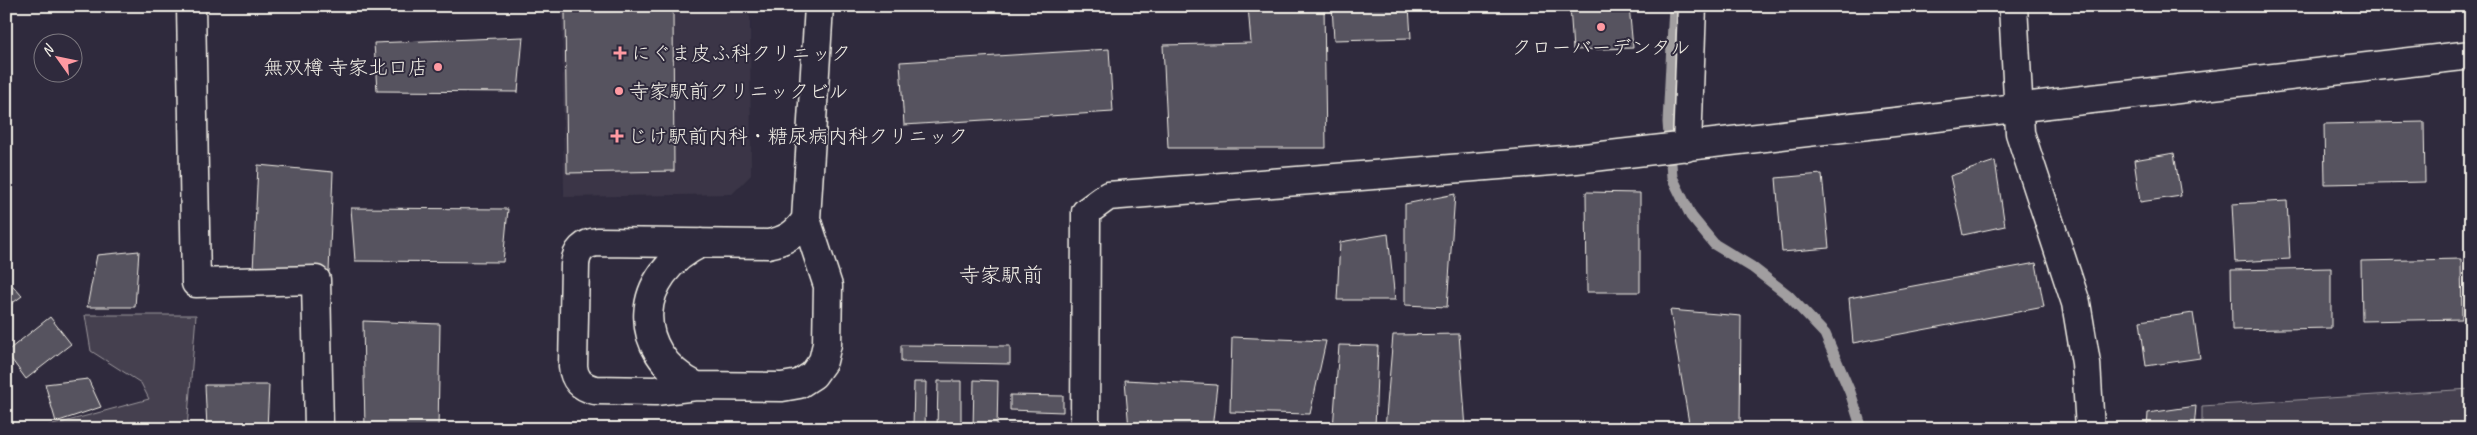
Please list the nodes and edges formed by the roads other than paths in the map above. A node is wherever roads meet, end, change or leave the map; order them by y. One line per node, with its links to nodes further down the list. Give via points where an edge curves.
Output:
1 (191, 6): 11 (street, via 196,283 316,280)
2 (819, 6): 8 (street)
3 (1692, 6): 7 (street)
4 (2013, 6): 6 (street)
5 (2471, 55): 6 (street)
6 (2017, 108): 7 (street); 13 (street, via 2023,143 2076,304 2086,363)
7 (1687, 147): 12 (street, via 1576,159 1108,196 1086,212)
8 (806, 219): 9 (street, via 794,234 778,242); 10 (street, via 828,286 827,344 823,361 813,375 799,384 782,387)
9 (701, 243): 10 (street, via 672,260 661,273 649,305 648,322 658,354 675,373); 10 (street, via 591,243 579,251 575,265 573,366 582,385 595,390 655,391)
10 (696, 386)
11 (319, 429)
12 (1085, 429)
13 (2090, 429)

